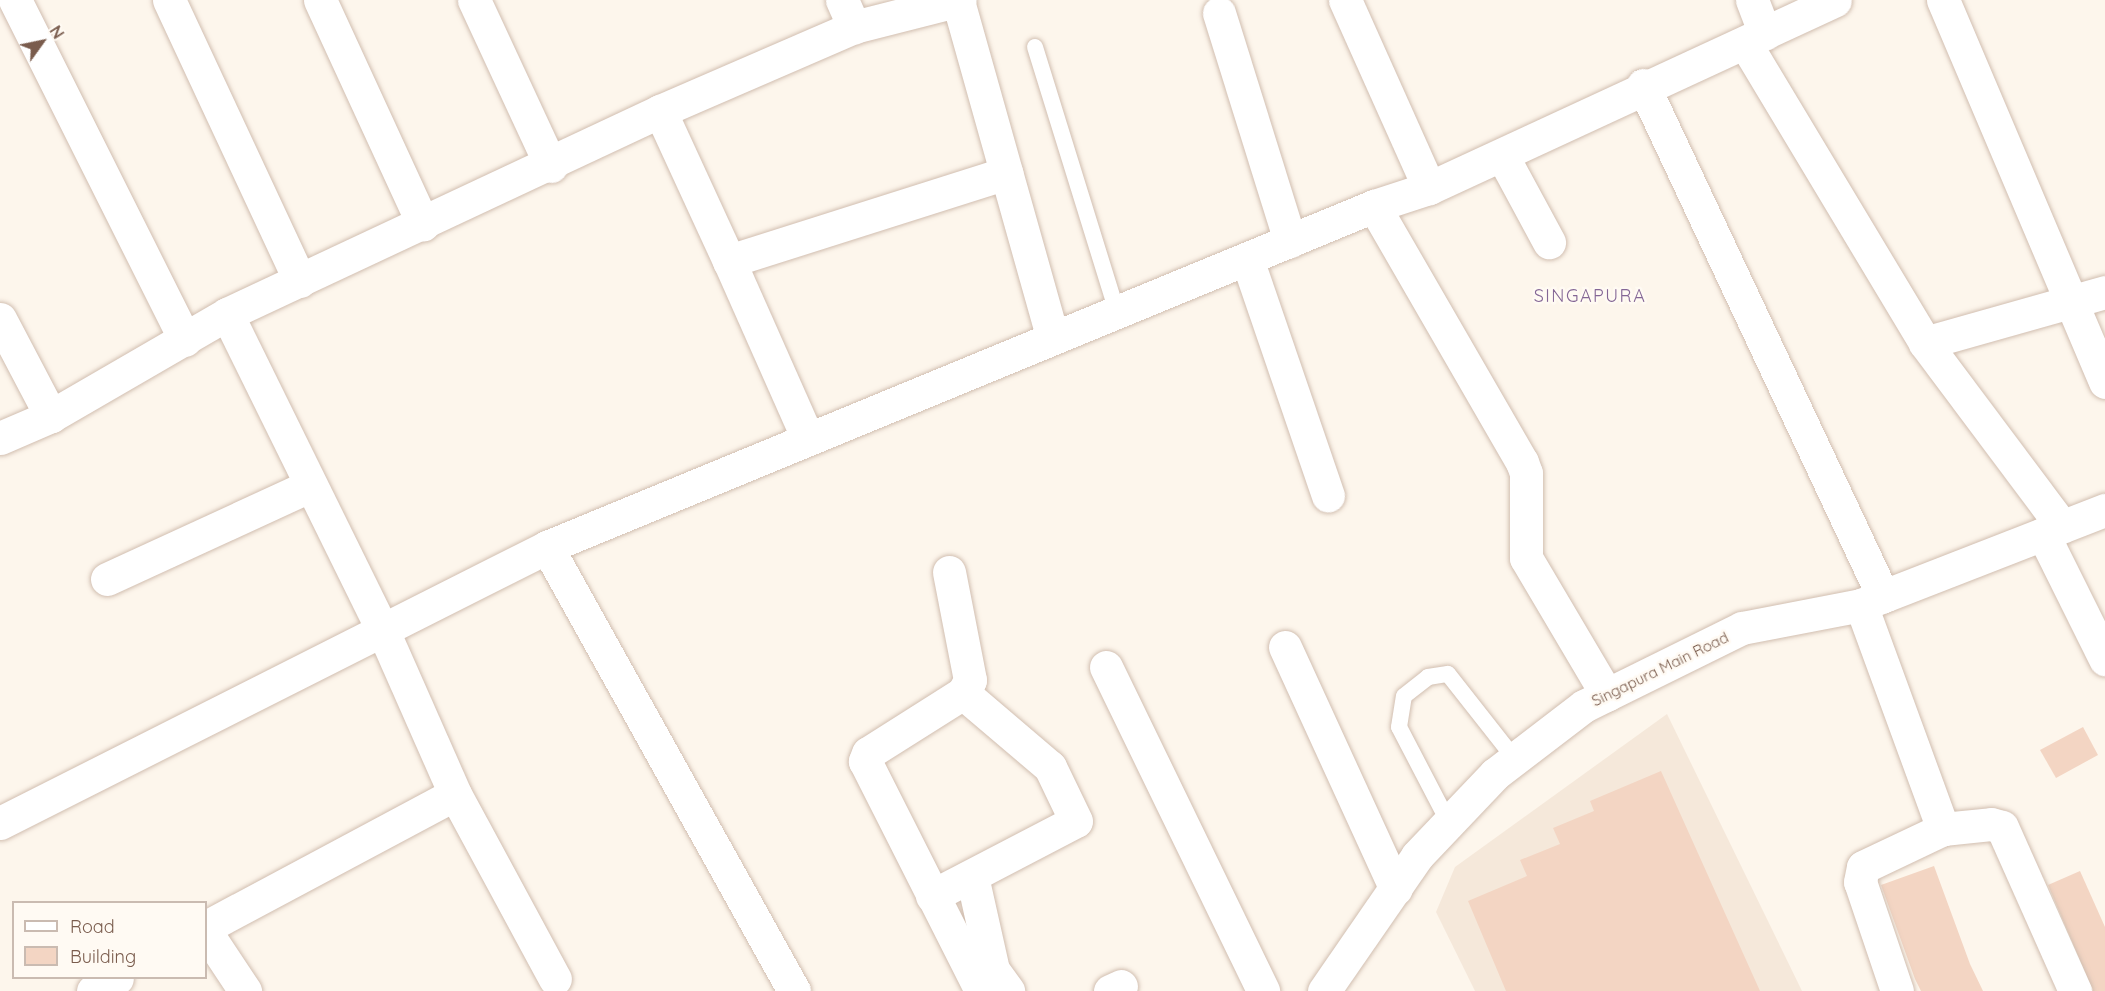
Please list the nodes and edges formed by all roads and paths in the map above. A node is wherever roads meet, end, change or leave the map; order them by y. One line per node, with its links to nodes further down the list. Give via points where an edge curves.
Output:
1 (15, 0): 33 (street)
2 (169, 0): 26 (street)
3 (320, 0): 21 (street)
4 (474, 0): 17 (street)
5 (959, 0): 11 (street); 18 (street)
6 (1345, 0): 19 (street)
7 (1752, 0): 12 (street)
8 (1835, 0): 12 (street)
9 (1943, 0): 28 (street)
10 (1219, 13): 22 (street)
11 (848, 14): 15 (street)
12 (1755, 38): 14 (street); 34 (street)
13 (1035, 47): 29 (lane)
14 (1643, 86): 16 (street); 46 (street)
15 (660, 111): 17 (street); 25 (street)
16 (1503, 157): 19 (street); 23 (street)
17 (551, 166): 21 (street)
18 (1006, 173): 25 (street); 32 (street)
19 (1429, 188): 20 (street)
20 (1374, 206): 22 (street); 52 (street, via 1522,462 1526,473 1526,558)
21 (423, 224): 26 (street)
22 (1290, 241): 24 (street)
23 (1549, 242)
24 (1247, 259): 29 (street); 40 (street)
25 (729, 261): 38 (street)
26 (300, 281): 30 (street)
27 (2105, 292): 28 (street)
28 (2073, 301): 34 (street); 35 (street)
29 (1117, 312): 32 (street)
30 (227, 314): 33 (street); 39 (street)
31 (0, 319): 36 (street)
32 (1053, 338): 38 (street)
33 (185, 340): 36 (street)
34 (1925, 344): 42 (street)
35 (2105, 382)
36 (51, 416): 37 (street)
37 (0, 438)
38 (808, 439): 43 (street)
39 (309, 486): 45 (street); 47 (street)
40 (1328, 496)
41 (2105, 510): 42 (street, Singapura Main Road)
42 (2053, 530): 46 (street, Singapura Main Road); 49 (street)
43 (547, 548): 47 (street); 68 (street)
44 (949, 572): 51 (street, via 969,664 970,680)
45 (107, 579)
46 (1872, 601): 52 (street, Singapura Main Road, via 1742,628); 57 (street)
47 (384, 633): 54 (street); 55 (street)
48 (1285, 647): 59 (street)
49 (2105, 659)
50 (1106, 667): 71 (street)
51 (963, 693): 58 (street, via 1050,767 1076,821); 60 (street, via 868,753 865,760)
52 (1607, 694): 53 (street, Singapura Main Road, via 1584,706)
53 (1515, 759): 56 (street, Singapura Main Road); 56 (lane, via 1448,674 1428,677 1404,696 1397,715 1399,727)
54 (455, 794): 61 (street); 64 (street)
55 (0, 823)
56 (1449, 823): 59 (street, Singapura Main Road, via 1417,856)
57 (1943, 829): 72 (street, via 1863,867 1860,882); 73 (street, via 1991,824 2002,827)
58 (972, 876): 60 (street); 70 (street, via 993,970)
59 (1396, 889): 65 (street, Singapura Main Road)
60 (932, 896): 69 (street)
61 (207, 926)
62 (207, 934): 67 (street)
63 (115, 979): 66 (street)
64 (555, 979)
65 (1334, 986)
66 (93, 991)
67 (245, 991)
68 (794, 991)
69 (981, 991)
70 (1008, 991)
71 (1263, 991)
72 (1897, 991)
73 (2075, 991)

